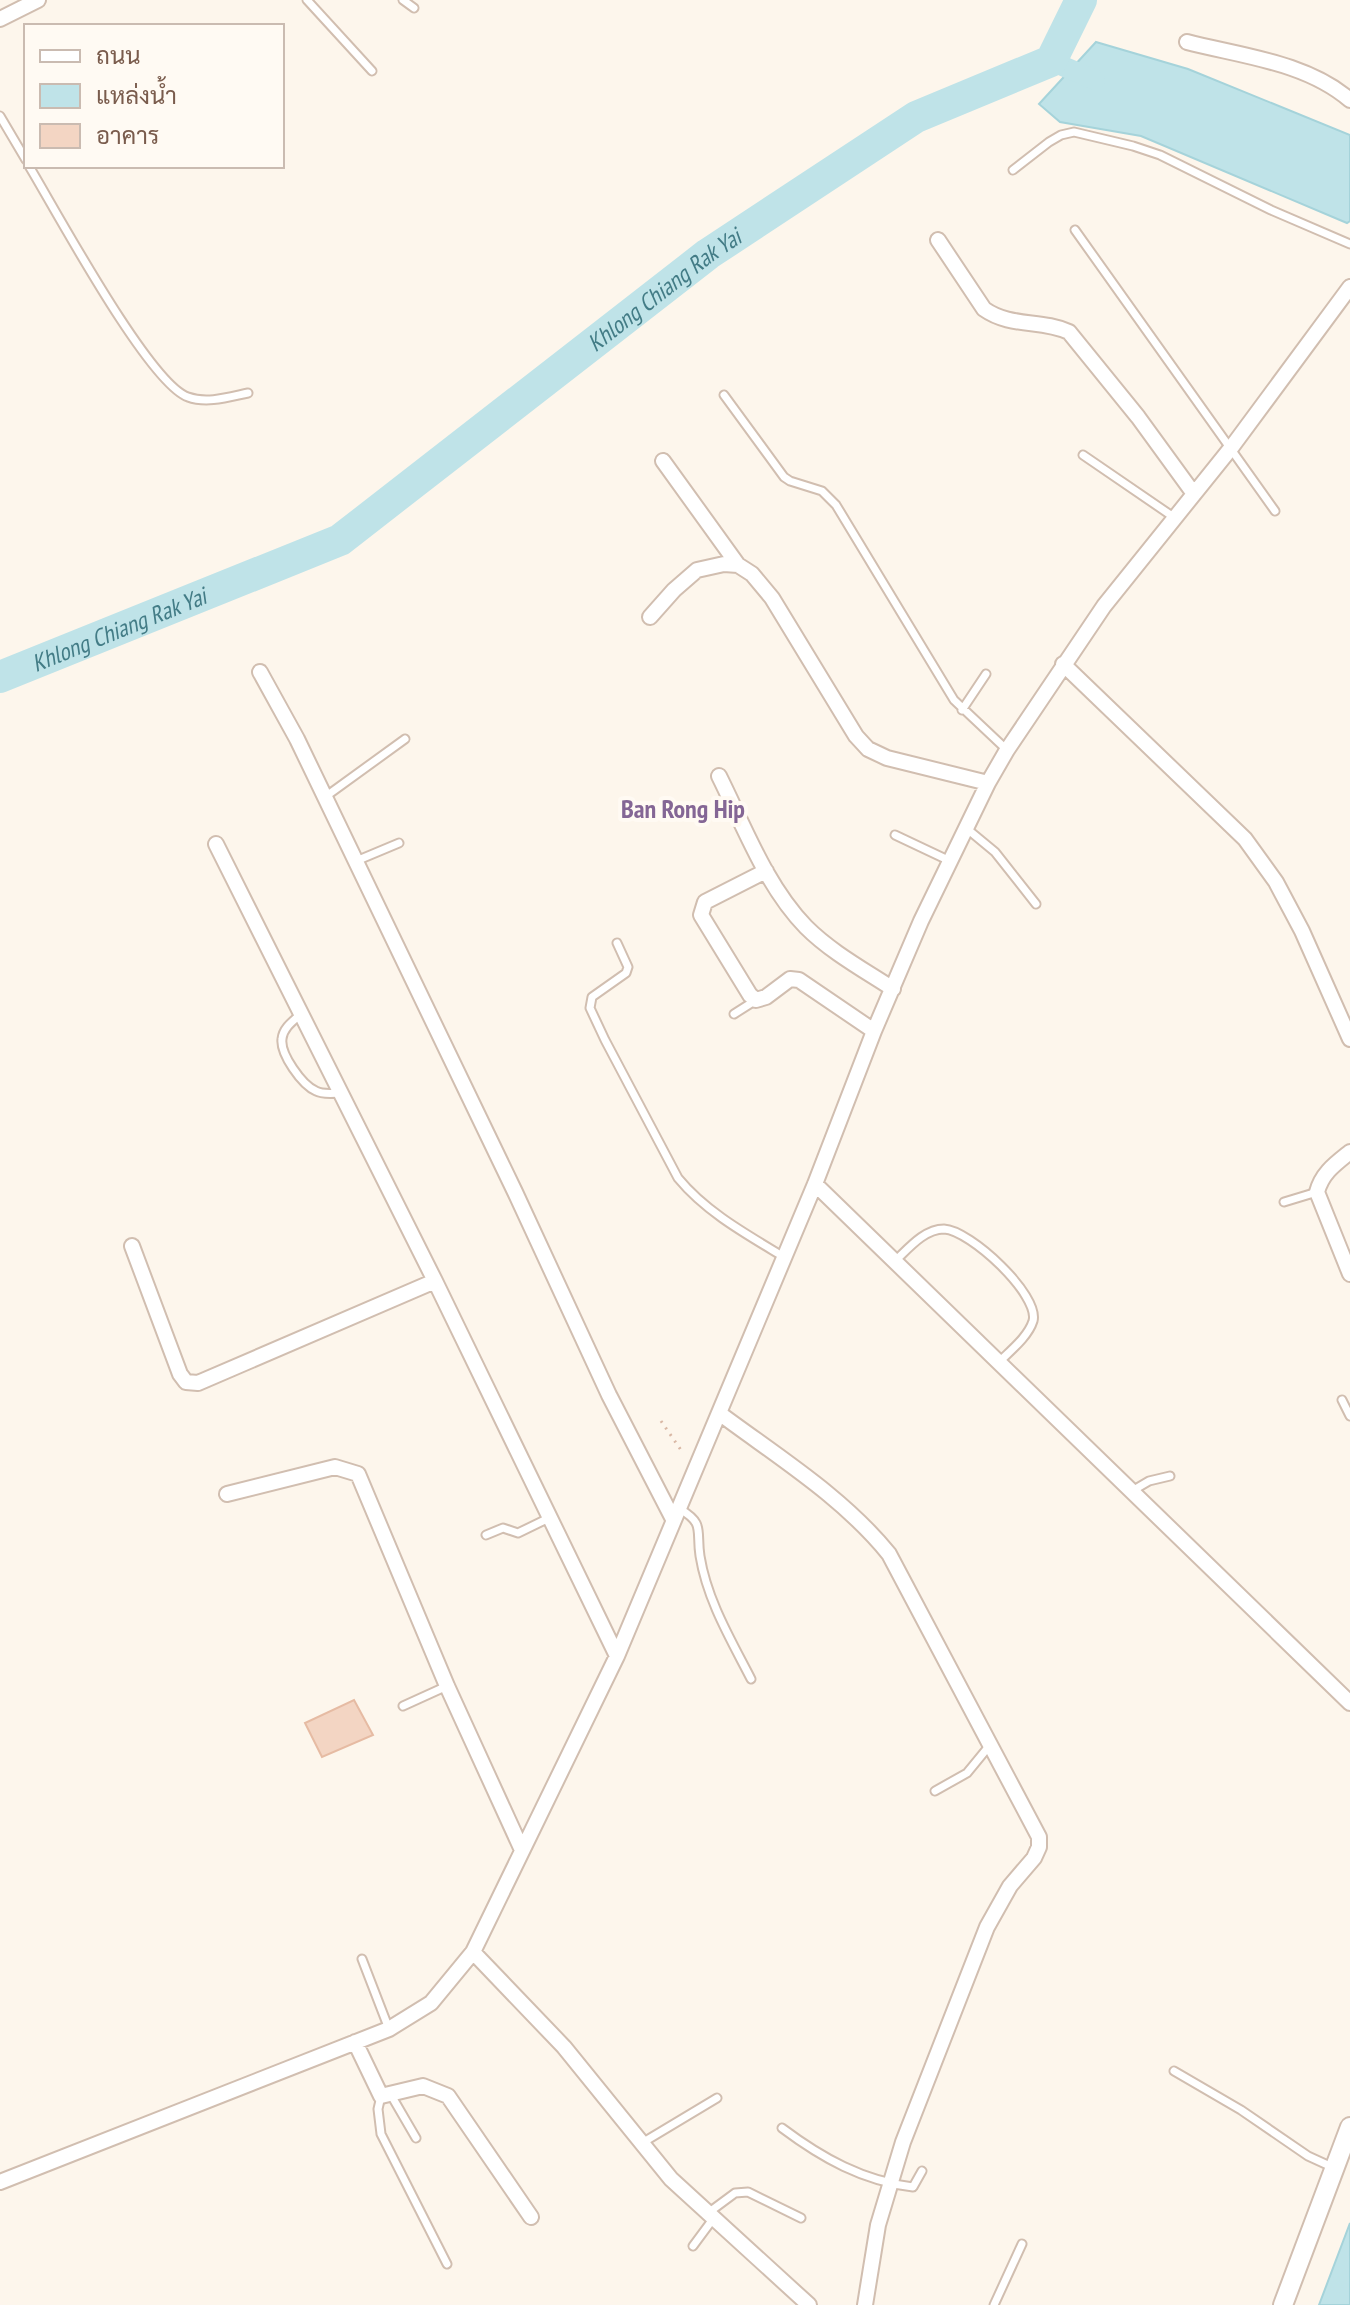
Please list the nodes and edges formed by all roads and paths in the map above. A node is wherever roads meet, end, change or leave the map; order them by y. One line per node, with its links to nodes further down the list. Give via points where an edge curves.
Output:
1 (38, 0): 5 (street)
2 (307, 0): 7 (lane)
3 (403, 0): 4 (lane)
4 (414, 8)
5 (0, 19)
6 (1187, 42): 8 (street, via 1294,69)
7 (372, 71)
8 (1350, 100)
9 (0, 116): 10 (lane)
10 (24, 157)
11 (30, 168): 17 (lane, via 163,379 188,397 208,401)
12 (1013, 170): 15 (lane, via 1049,142 1074,132 1160,155)
13 (1075, 230): 19 (lane)
14 (938, 240): 22 (street, via 984,309 995,317 1069,332)
15 (1350, 244)
16 (1350, 287): 19 (street)
17 (248, 393)
18 (724, 395): 30 (lane, via 784,477 822,491 836,505)
19 (1231, 448): 22 (street); 23 (lane)
20 (1083, 455): 24 (lane)
21 (663, 461): 25 (street)
22 (1194, 494): 24 (street)
23 (1275, 511)
24 (1175, 518): 27 (street)
25 (738, 565): 26 (street, via 697,570); 34 (street, via 772,598 868,749)
26 (650, 617)
27 (1063, 664): 32 (street); 50 (street, via 1245,839 1302,931)
28 (260, 672): 35 (street)
29 (986, 674): 30 (lane)
30 (962, 710): 32 (lane)
31 (405, 739): 35 (lane)
32 (1007, 750): 34 (street)
33 (719, 776): 42 (street)
34 (988, 783): 36 (street)
35 (325, 797): 40 (street)
36 (966, 828): 41 (street); 43 (lane, via 995,852)
37 (895, 835): 41 (lane)
38 (399, 843): 40 (lane)
39 (216, 844): 47 (street)
40 (356, 861): 70 (street, via 609,1395)
41 (950, 861): 45 (street)
42 (766, 871): 45 (street, via 806,926); 46 (street, via 705,902 701,909)
43 (1036, 904)
44 (617, 943): 57 (lane, via 626,973 592,997 590,1008 612,1054 678,1178 693,1196)
45 (893, 989): 49 (street)
46 (756, 1000): 48 (lane); 49 (street, via 790,979 799,980)
47 (302, 1012): 51 (street); 51 (lane, via 287,1027 282,1050 316,1091)
48 (734, 1014)
49 (874, 1031): 53 (street)
50 (1350, 1039)
51 (343, 1093): 60 (street)
52 (1350, 1152): 54 (street, via 1328,1170)
53 (815, 1184): 57 (street); 58 (street)
54 (1317, 1192): 55 (lane); 59 (street)
55 (1284, 1202)
56 (132, 1246): 60 (street, via 186,1382 198,1383)
57 (784, 1257): 63 (street)
58 (894, 1262): 61 (street); 61 (lane, via 926,1233 944,1229 983,1248 1034,1307 1026,1334)
59 (1350, 1274)
60 (435, 1281): 71 (street)
61 (998, 1363): 68 (street)
62 (1342, 1400): 64 (lane)
63 (719, 1413): 66 (street); 78 (street, via 839,1503 889,1554)
64 (1350, 1416)
65 (661, 1421): 66 (path)
66 (694, 1469): 70 (street)
67 (1170, 1476): 68 (lane)
68 (1131, 1492): 76 (street)
69 (227, 1494): 75 (street, via 335,1467 358,1474)
70 (675, 1513): 73 (street); 74 (lane, via 693,1517 699,1525 700,1559 713,1601)
71 (551, 1517): 72 (lane, via 518,1533 503,1528); 73 (street)
72 (486, 1535)
73 (617, 1656): 80 (street)
74 (751, 1679)
75 (447, 1686): 77 (lane); 80 (street)
76 (1350, 1703)
77 (403, 1706)
78 (990, 1745): 79 (lane, via 967,1773); 95 (street, via 1029,1815 1039,1847 987,1927)
79 (935, 1791)
80 (522, 1850): 81 (street)
81 (473, 1952): 83 (street, via 431,2003); 91 (street, via 564,2047)
82 (362, 1959): 83 (lane)
83 (389, 2029): 84 (street)
84 (355, 2042): 86 (street); 94 (street)
85 (1174, 2071): 92 (lane, via 1210,2089 1308,2156)
86 (385, 2095): 90 (lane); 97 (street, via 423,2086 448,2096); 101 (lane, via 378,2109 381,2134)
87 (717, 2098): 91 (lane)
88 (1350, 2127): 92 (street)
89 (782, 2128): 95 (lane, via 817,2154)
90 (416, 2138)
91 (642, 2143): 96 (street)
92 (1341, 2163): 105 (street)
93 (922, 2171): 95 (lane, via 913,2187)
94 (0, 2182)
95 (890, 2184): 103 (street)
96 (711, 2216): 98 (lane, via 735,2193 748,2192); 100 (lane); 102 (street)
97 (531, 2217)
98 (801, 2218)
99 (1022, 2244): 104 (lane)
100 (693, 2246)
101 (447, 2264)
102 (809, 2305)
103 (865, 2305)
104 (994, 2305)
105 (1283, 2305)

